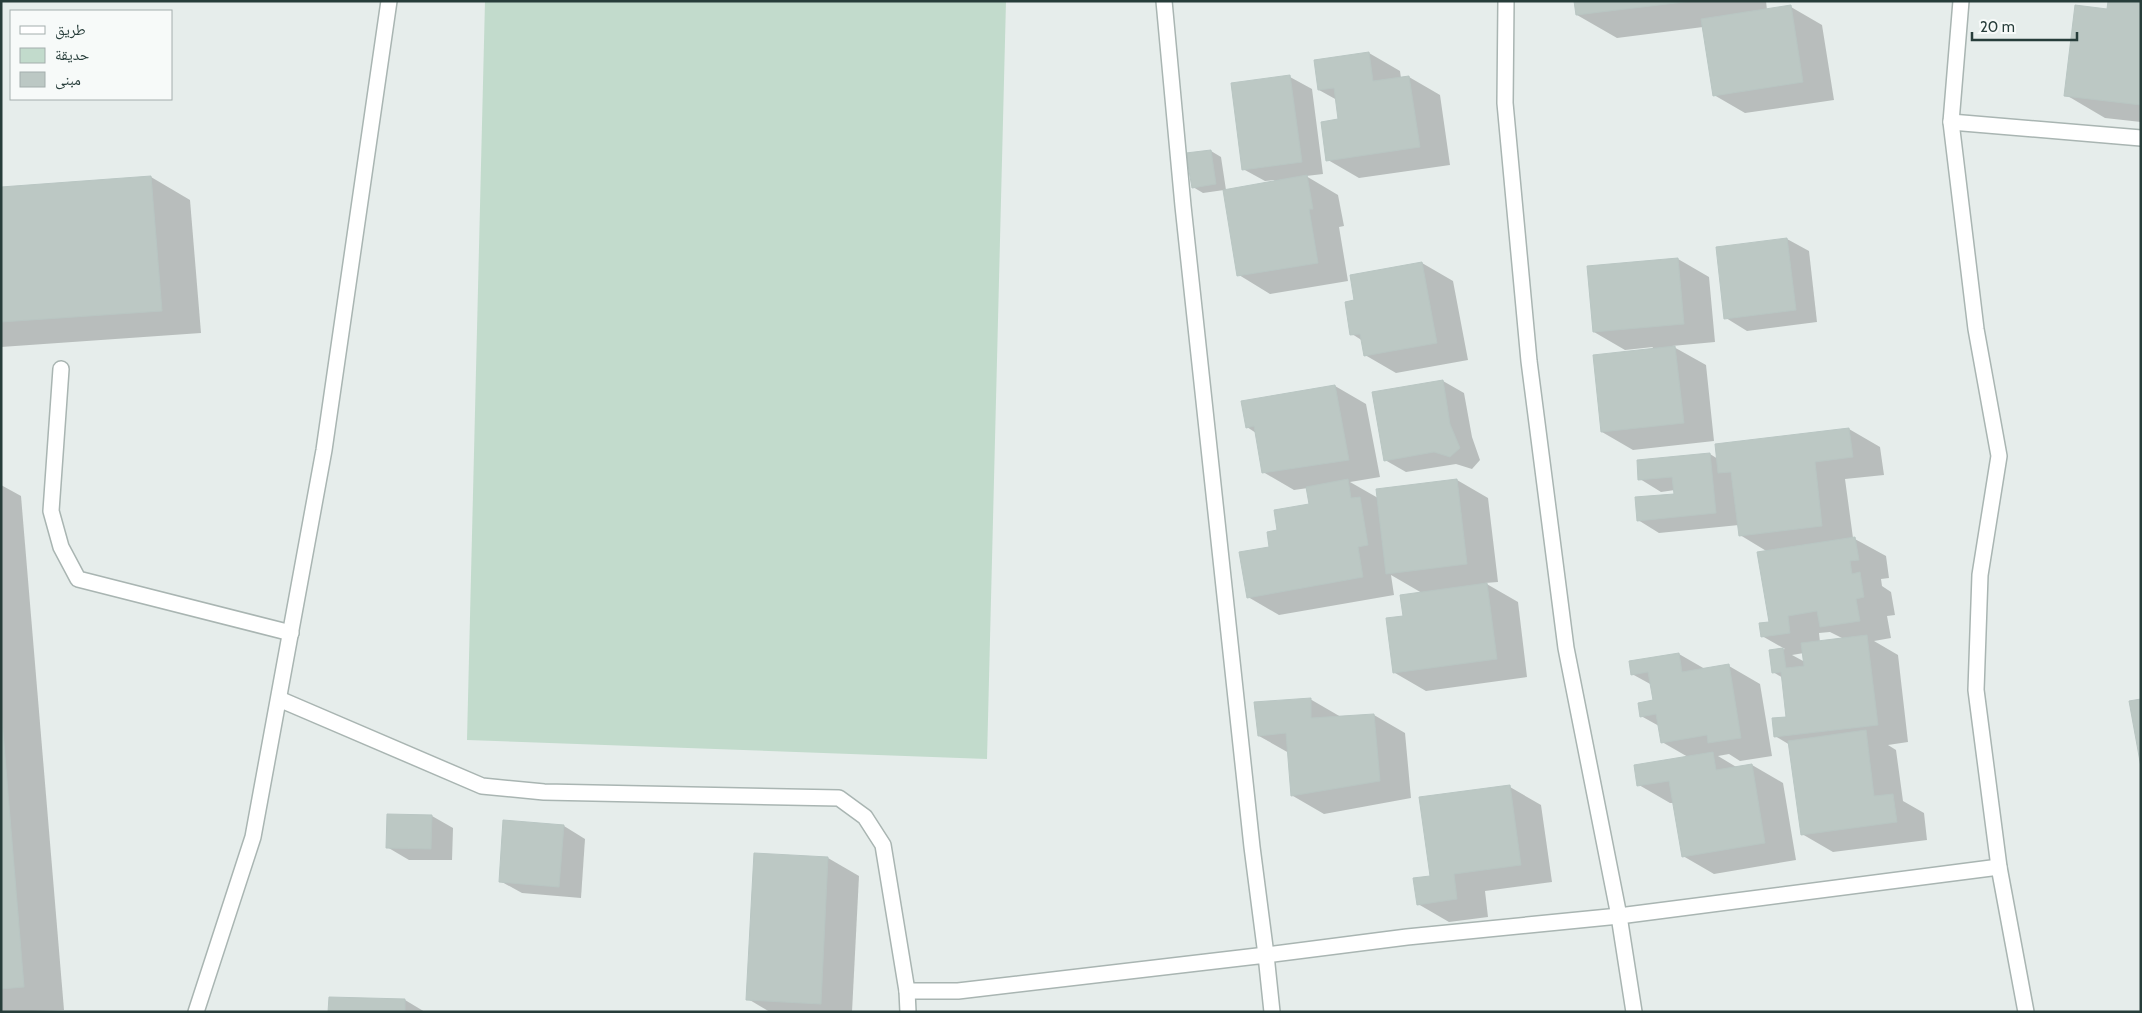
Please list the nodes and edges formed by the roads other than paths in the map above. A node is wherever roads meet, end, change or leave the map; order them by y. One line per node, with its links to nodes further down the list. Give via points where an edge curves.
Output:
1 (389, 1): 8 (street, via 324,450)
2 (1164, 1): 12 (street, via 1183,206)
3 (1506, 1): 11 (street, via 1505,104 1530,361 1566,648)
4 (1962, 1): 5 (street)
5 (1951, 122): 6 (street); 10 (street, via 1976,329 1999,456 1980,575 1976,690)
6 (2141, 138)
7 (61, 369): 8 (street, via 51,511 61,547 78,579)
8 (290, 633): 9 (street)
9 (279, 699): 13 (street, via 482,786 544,792 839,798 865,817 883,845); 14 (street, via 253,837)
10 (1998, 867): 11 (street); 18 (street)
11 (1619, 916): 12 (street); 17 (street)
12 (1266, 955): 13 (street, via 958,991); 16 (street)
13 (908, 990): 15 (street)
14 (196, 1012)
15 (908, 1012)
16 (1272, 1012)
17 (1634, 1012)
18 (2026, 1012)

